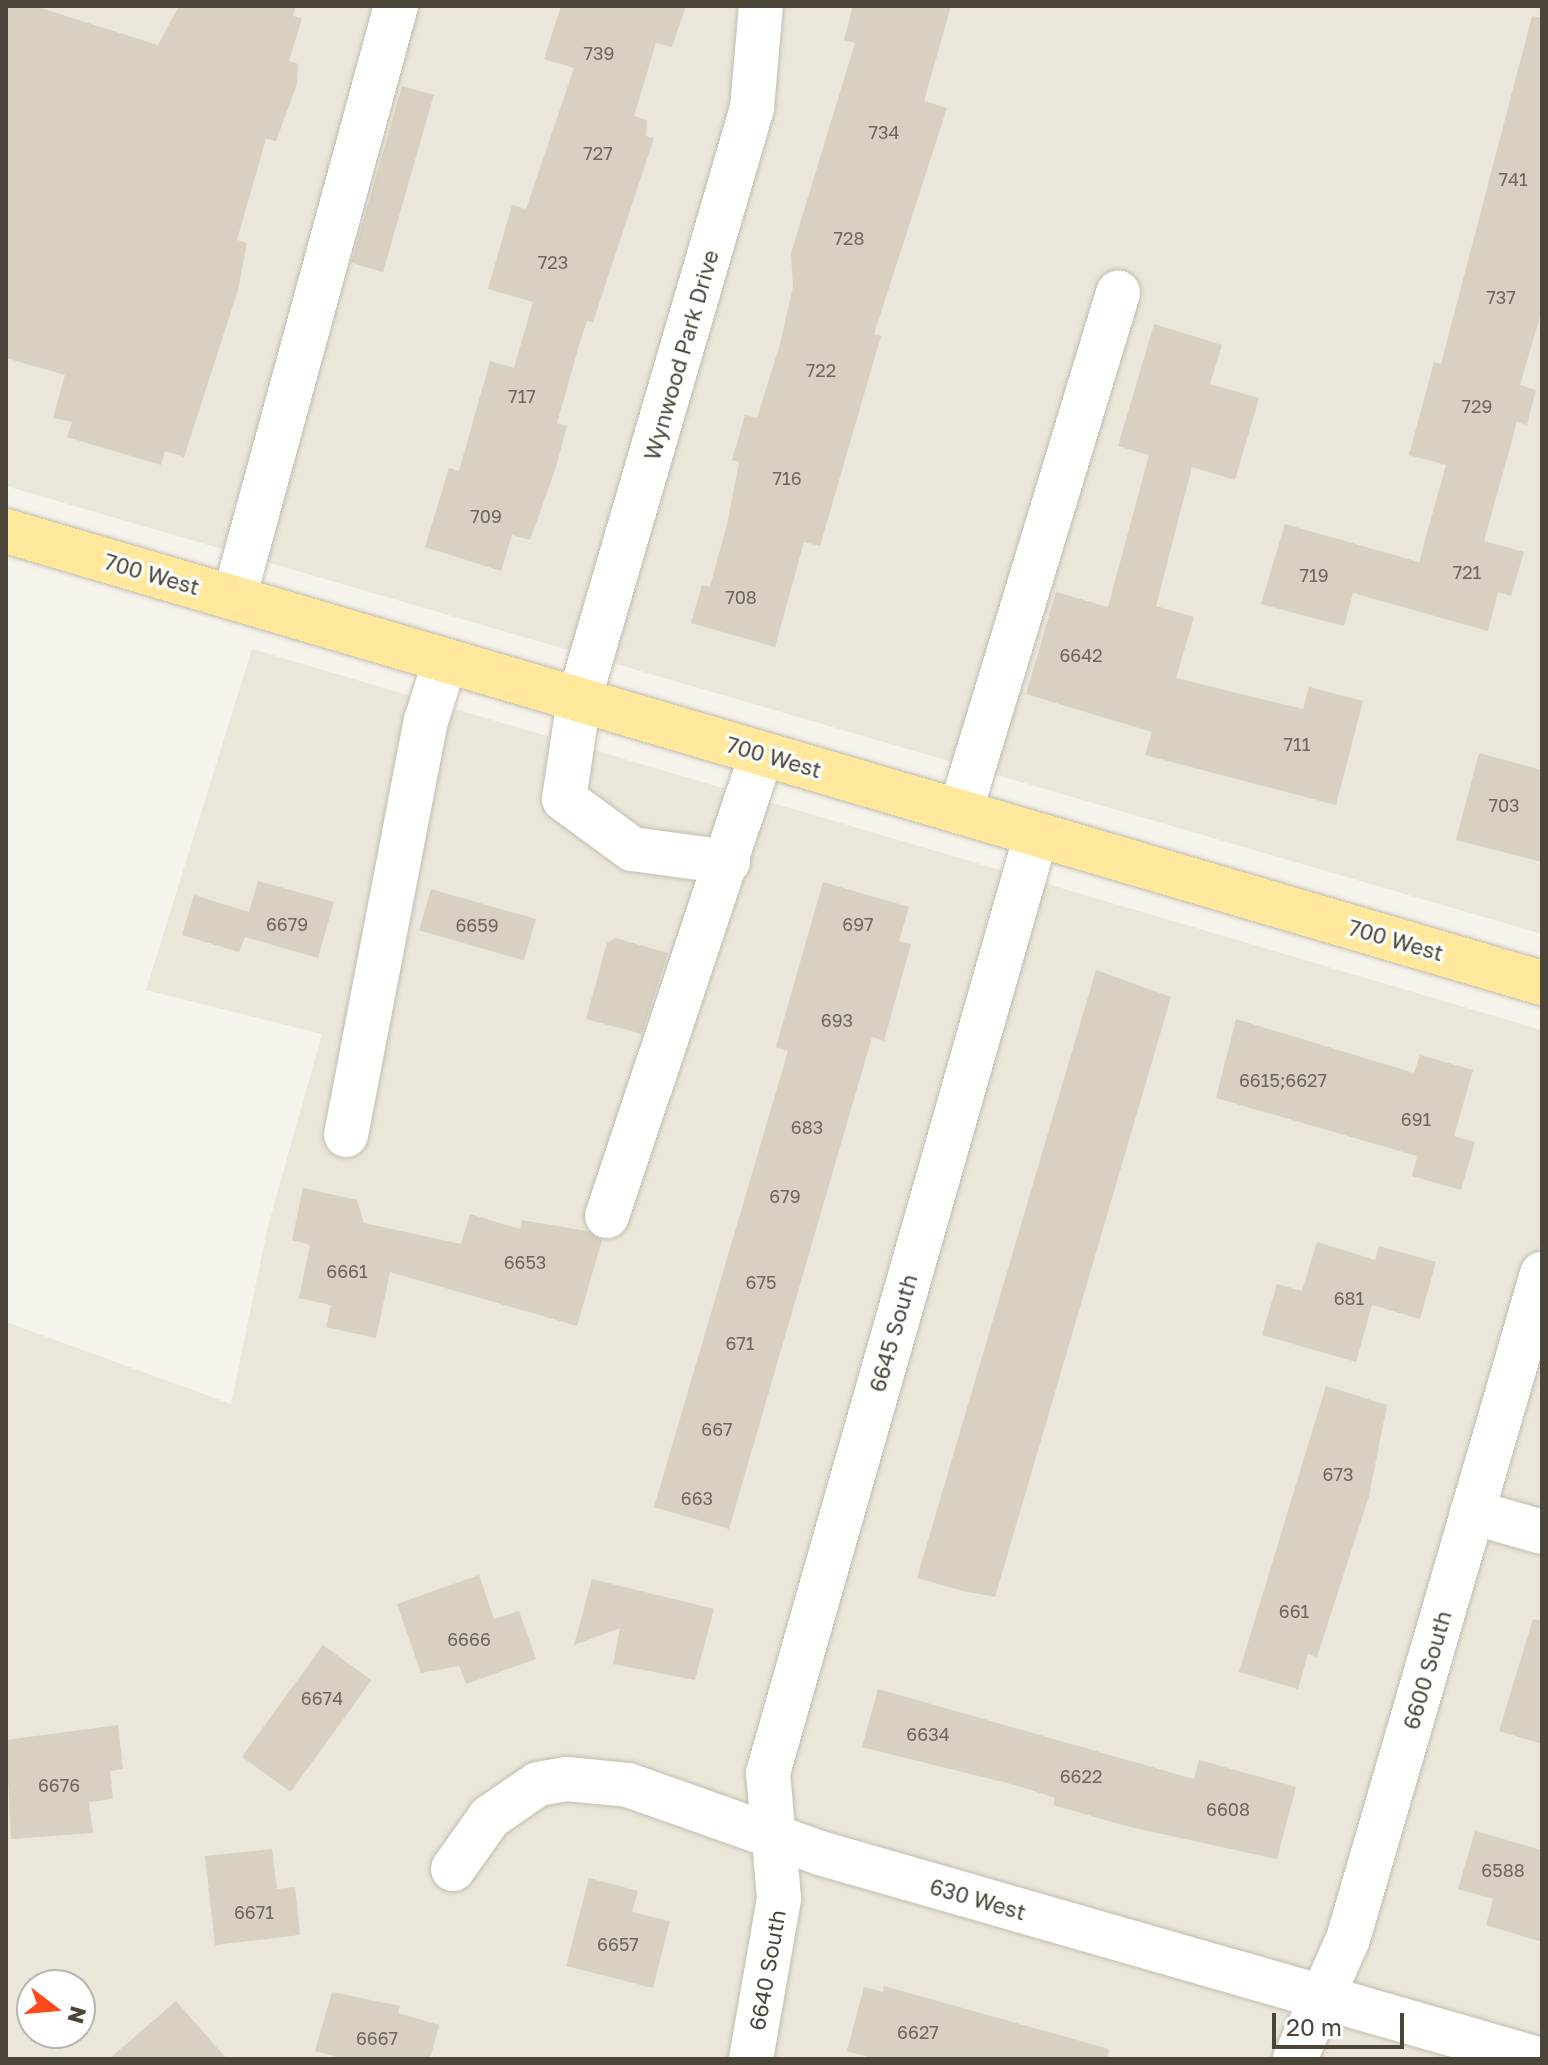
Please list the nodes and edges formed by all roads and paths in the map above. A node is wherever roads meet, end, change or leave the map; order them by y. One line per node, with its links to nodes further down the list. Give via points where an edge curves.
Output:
1 (396, 6): 5 (street)
2 (761, 6): 7 (street, Wynwood Park Drive, via 749,119)
3 (1118, 293): 9 (street)
4 (6, 531): 5 (main road, 700 West)
5 (234, 598): 6 (main road, 700 West)
6 (445, 661): 7 (main road, 700 West); 13 (street, via 423,736)
7 (579, 700): 8 (main road, 700 West); 11 (street, Wynwood Park Drive, via 564,799 632,849)
8 (762, 754): 9 (main road, 700 West); 11 (street)
9 (960, 812): 10 (main road, 700 West)
10 (1036, 835): 12 (main road, 700 West); 18 (street, 6645 South, via 768,1773)
11 (728, 862): 14 (street)
12 (1542, 983)
13 (346, 1135)
14 (607, 1216)
15 (1542, 1274): 16 (street, 6600 South)
16 (1472, 1512): 17 (street); 20 (street, 6600 South, via 1348,1939)
17 (1542, 1532)
18 (772, 1833): 19 (street, 630 West, via 628,1785 567,1779 512,1797); 20 (street, 630 West); 21 (street, 6640 South, via 779,1898)
19 (453, 1869)
20 (1322, 1997): 22 (street, 6600 South); 23 (street, 630 West)
21 (751, 2059)
22 (1295, 2059)
23 (1538, 2059)

